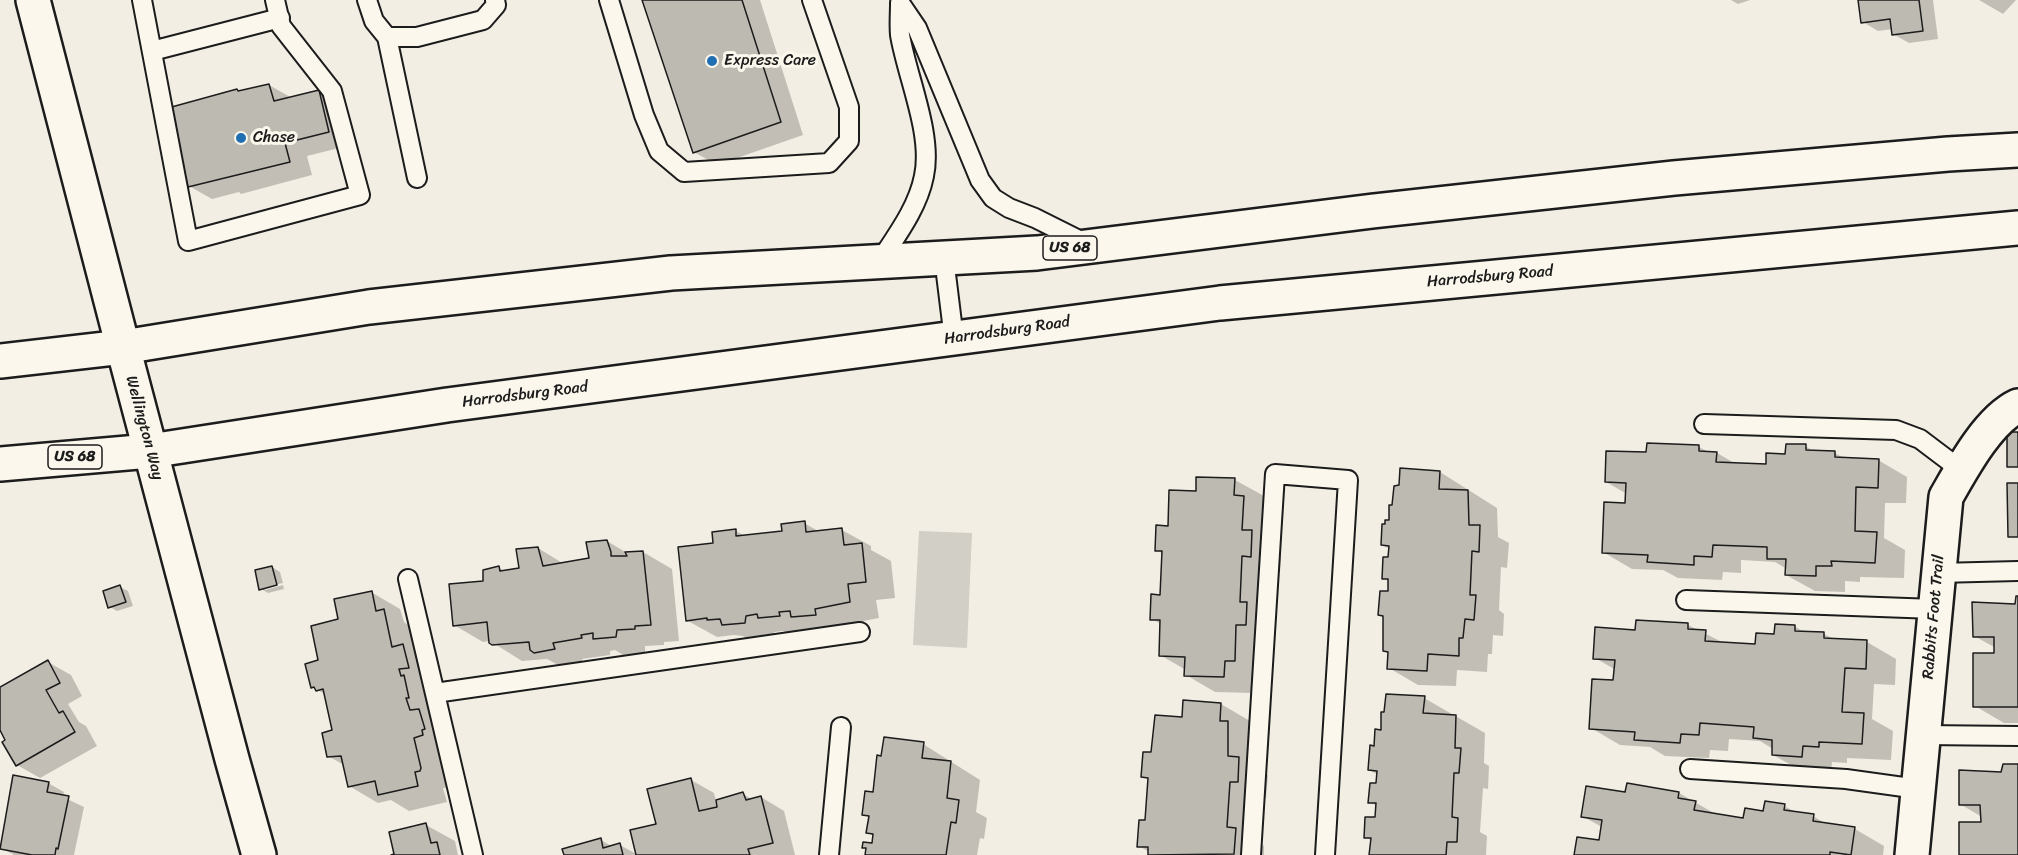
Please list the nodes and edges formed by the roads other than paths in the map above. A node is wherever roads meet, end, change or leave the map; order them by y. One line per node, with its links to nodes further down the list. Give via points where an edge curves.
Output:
1 (33, 0): 19 (main road, Wellington Way)
2 (142, 0): 11 (lane)
3 (275, 0): 9 (lane)
4 (368, 0): 10 (lane, via 374,21)
5 (495, 0): 10 (lane, via 496,5 483,20 417,37)
6 (609, 0): 7 (lane, via 659,151 684,172 829,163 849,141 849,107)
7 (812, 0)
8 (899, 2): 15 (lane, via 918,28 980,180 993,198); 17 (lane, via 900,34 926,145 924,175 903,226)
9 (280, 22): 11 (lane); 11 (lane, via 332,91 360,195 188,241)
10 (387, 37): 13 (lane)
11 (152, 51)
12 (2018, 150): 15 (main road, US 68, via 1674,178)
13 (417, 178)
14 (2018, 228): 18 (main road, Harrodsburg Road / US 68, via 1220,303)
15 (1091, 246): 16 (main road, US 68)
16 (944, 258): 17 (main road, US 68); 18 (lane)
17 (880, 261): 19 (main road, US 68, via 671,273 393,304)
18 (954, 339): 23 (main road, Harrodsburg Road / US 68, via 459,403)
19 (123, 347): 20 (main road, US 68); 23 (main road, Wellington Way)
20 (0, 361)
21 (2018, 406): 25 (main road, Rabbits Foot Trail, via 2007,411)
22 (1704, 424): 25 (lane, via 1896,430 1920,440)
23 (150, 451): 24 (main road, Harrodsburg Road / US 68); 38 (main road, Wellington Way)
24 (0, 464)
25 (1961, 470): 27 (main road, Rabbits Foot Trail, via 1946,497)
26 (2018, 571): 27 (lane)
27 (1938, 573): 30 (main road, Rabbits Foot Trail)
28 (408, 579): 32 (lane)
29 (1686, 600): 30 (lane)
30 (1935, 609): 34 (main road, Rabbits Foot Trail)
31 (860, 632): 32 (lane)
32 (435, 693): 39 (lane)
33 (841, 727): 40 (lane)
34 (1923, 735): 35 (lane); 37 (main road, Rabbits Foot Trail)
35 (2018, 736)
36 (1690, 769): 37 (lane, via 1846,779)
37 (1918, 789): 43 (main road, Rabbits Foot Trail)
38 (259, 855)
39 (473, 855)
40 (829, 855)
41 (1251, 855): 42 (lane, via 1275,474 1348,480)
42 (1325, 855)
43 (1912, 855)

